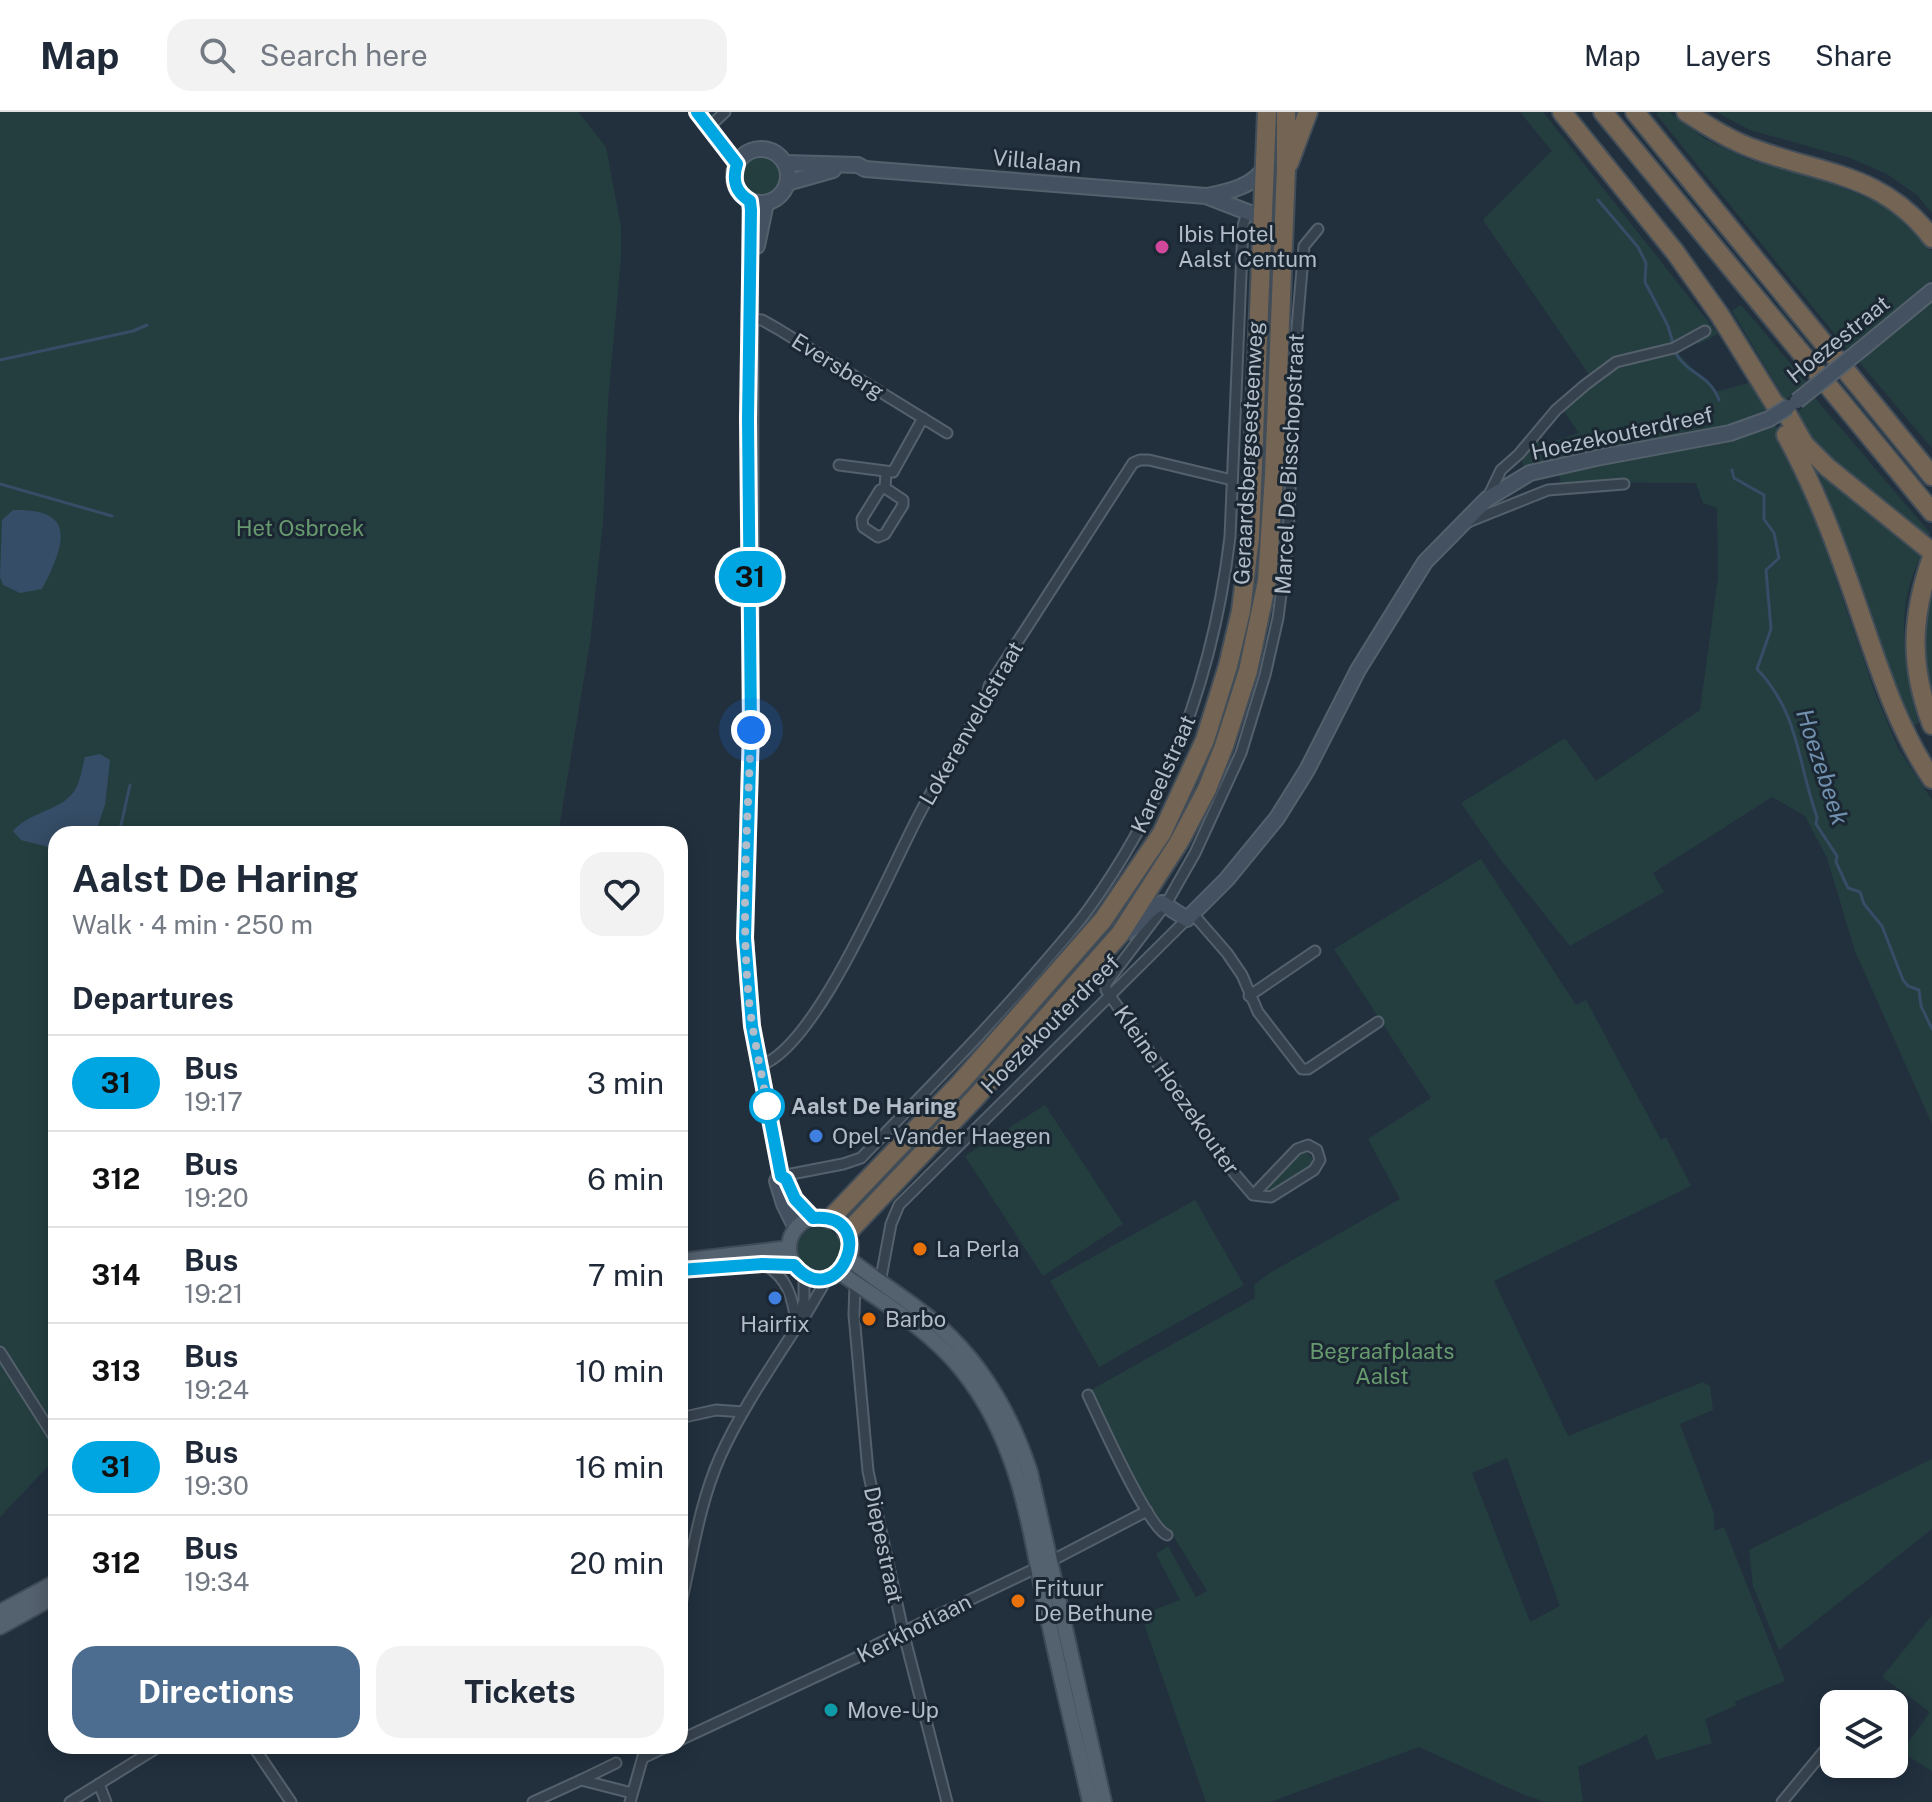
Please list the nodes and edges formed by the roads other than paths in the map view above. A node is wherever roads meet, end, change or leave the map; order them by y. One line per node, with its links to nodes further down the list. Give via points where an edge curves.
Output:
1 (697, 112): 10 (street)
2 (725, 112): 10 (street)
3 (1286, 112): 15 (highway, Geraardsbergsesteenweg)
4 (1308, 112): 15 (highway)
5 (1562, 112): 27 (highway, via 1675,252)
6 (1603, 112): 37 (highway)
7 (1635, 112): 32 (highway)
8 (1686, 112): 22 (highway, via 1758,151 1882,192)
9 (1266, 117): 13 (highway, Geraardsbergsesteenweg)
10 (708, 121): 11 (street)
11 (742, 158): 12 (street, via 764,149); 18 (street, via 734,181)
12 (785, 163): 14 (street, Villalaan); 16 (street)
13 (1265, 166): 17 (street, Villalaan, via 1232,191); 20 (highway, Geraardsbergsesteenweg)
14 (831, 167): 16 (street, Villalaan); 17 (street, Villalaan, via 858,165)
15 (1286, 169): 45 (highway, Geraardsbergsesteenweg, via 1271,524 1261,614 1238,708 1207,789)
16 (787, 183): 19 (street, via 780,196)
17 (1206, 196): 20 (street, Villalaan)
18 (750, 201): 19 (street); 23 (street)
19 (766, 203): 23 (street)
20 (1255, 215): 33 (street, Kareelstraat, via 1243,226); 54 (highway, Geraardsbergsesteenweg, via 1246,578 1218,702 1188,781 1162,833 1103,920 960,1083)
21 (1318, 229): 42 (street, Marcel De Bisschopstraat, via 1304,246 1288,540 1278,618 1241,753)
22 (1932, 238)
23 (751, 269): 25 (street)
24 (1932, 291): 27 (street, Hoezestraat, bridge)
25 (751, 319): 28 (street, Eversberg, via 762,320); 51 (street, via 745,938)
26 (1705, 331): 36 (street, Hoezekouterdreef, via 1674,348 1616,362 1585,385 1501,470)
27 (1782, 407): 36 (street, Hoezekouterdreef, via 1730,433 1530,473); 39 (highway, via 1804,444 1827,467); 41 (highway, via 1777,418 1809,477 1883,685)
28 (923, 418): 29 (street, Eversberg); 31 (street, via 897,469)
29 (947, 433)
30 (839, 465): 31 (street)
31 (886, 473): 35 (street)
32 (1932, 476)
33 (1232, 480): 51 (street, Lokerenveldstraat, via 1149,460 1133,463 989,686 833,987 790,1046); 52 (street, Kareelstraat, via 1224,584 1208,661 1169,771 1120,864 1026,984 861,1158)
34 (1624, 484): 38 (street, Hoezekouterdreef, via 1548,490)
35 (885, 488): 35 (street, via 862,519 863,527 878,537 903,505)
36 (1487, 499): 38 (street, Hoezekouterdreef)
37 (1932, 512)
38 (1458, 527): 44 (street, Hoezekouterdreef, via 1425,562 1389,617 1277,818)
39 (1932, 555): 40 (highway, via 1915,620 1920,684)
40 (1932, 725)
41 (1932, 779)
42 (1181, 878): 43 (street, Hoezekouterdreef)
43 (1166, 904): 44 (street); 45 (street, via 1153,906 1135,928); 47 (street, Hoezekouterdreef)
44 (1190, 916): 48 (street, Hoezekouterdreef); 49 (street, via 1234,964)
45 (1120, 934): 56 (highway, Geraardsbergsesteenweg)
46 (1315, 951): 49 (street)
47 (1106, 984): 48 (street, Kleine Hoezekouter)
48 (1110, 995): 53 (street, Kleine Hoezekouter); 65 (street, Hoezekouterdreef, via 899,1205)
49 (1249, 996): 50 (street, via 1304,1070)
50 (1378, 1022)
51 (759, 1066): 52 (street)
52 (781, 1176): 54 (street, via 795,1199); 55 (street, via 777,1181 782,1199)
53 (1253, 1195): 53 (street, Kleine Hoezekouter, via 1271,1197 1314,1170 1320,1160 1317,1150 1308,1145 1297,1149)
54 (822, 1219): 55 (main road); 56 (main road)
55 (796, 1228): 57 (main road)
56 (847, 1233): 58 (main road)
57 (789, 1248): 59 (main road); 62 (main road)
58 (849, 1259): 63 (main road); 65 (main road)
59 (688, 1260)
60 (762, 1264): 61 (main road); 62 (main road); 66 (street, via 784,1281)
61 (688, 1269)
62 (799, 1270): 63 (main road, via 818,1278); 66 (street, via 804,1301)
63 (833, 1275): 64 (main road); 66 (street)
64 (855, 1283): 74 (main road, via 934,1341 986,1404 1010,1454); 80 (street, Diepestraat, via 868,1471)
65 (880, 1283): 74 (main road, via 940,1327 979,1370 1003,1408 1030,1472)
66 (796, 1325): 69 (street)
67 (0, 1352): 71 (street)
68 (1088, 1395): 72 (street)
69 (743, 1412): 70 (street, via 716,1410); 75 (street, via 710,1485)
70 (688, 1416)
71 (48, 1427)
72 (1147, 1511): 73 (street); 74 (street, Kerkhoflaan)
73 (1167, 1535)
74 (1045, 1563): 80 (street, Kerkhoflaan); 97 (main road, via 1042,1587); 98 (main road)
75 (688, 1575)
76 (48, 1586): 78 (main road)
77 (48, 1600): 79 (main road)
78 (0, 1612)
79 (0, 1627)
80 (903, 1631): 81 (street, Kerkhoflaan); 96 (street, Diepestraat)
81 (688, 1736)
82 (147, 1754): 90 (street)
83 (258, 1754): 94 (street)
84 (644, 1754): 87 (street)
85 (651, 1754): 87 (street)
86 (1820, 1756): 99 (street)
87 (643, 1758): 91 (street)
88 (616, 1763): 89 (street)
89 (581, 1780): 91 (street); 95 (street)
90 (99, 1784): 92 (street); 93 (street)
91 (631, 1797)
92 (70, 1802)
93 (106, 1802)
94 (291, 1802)
95 (533, 1802)
96 (947, 1802)
97 (1090, 1802)
98 (1104, 1802)
99 (1782, 1802)

